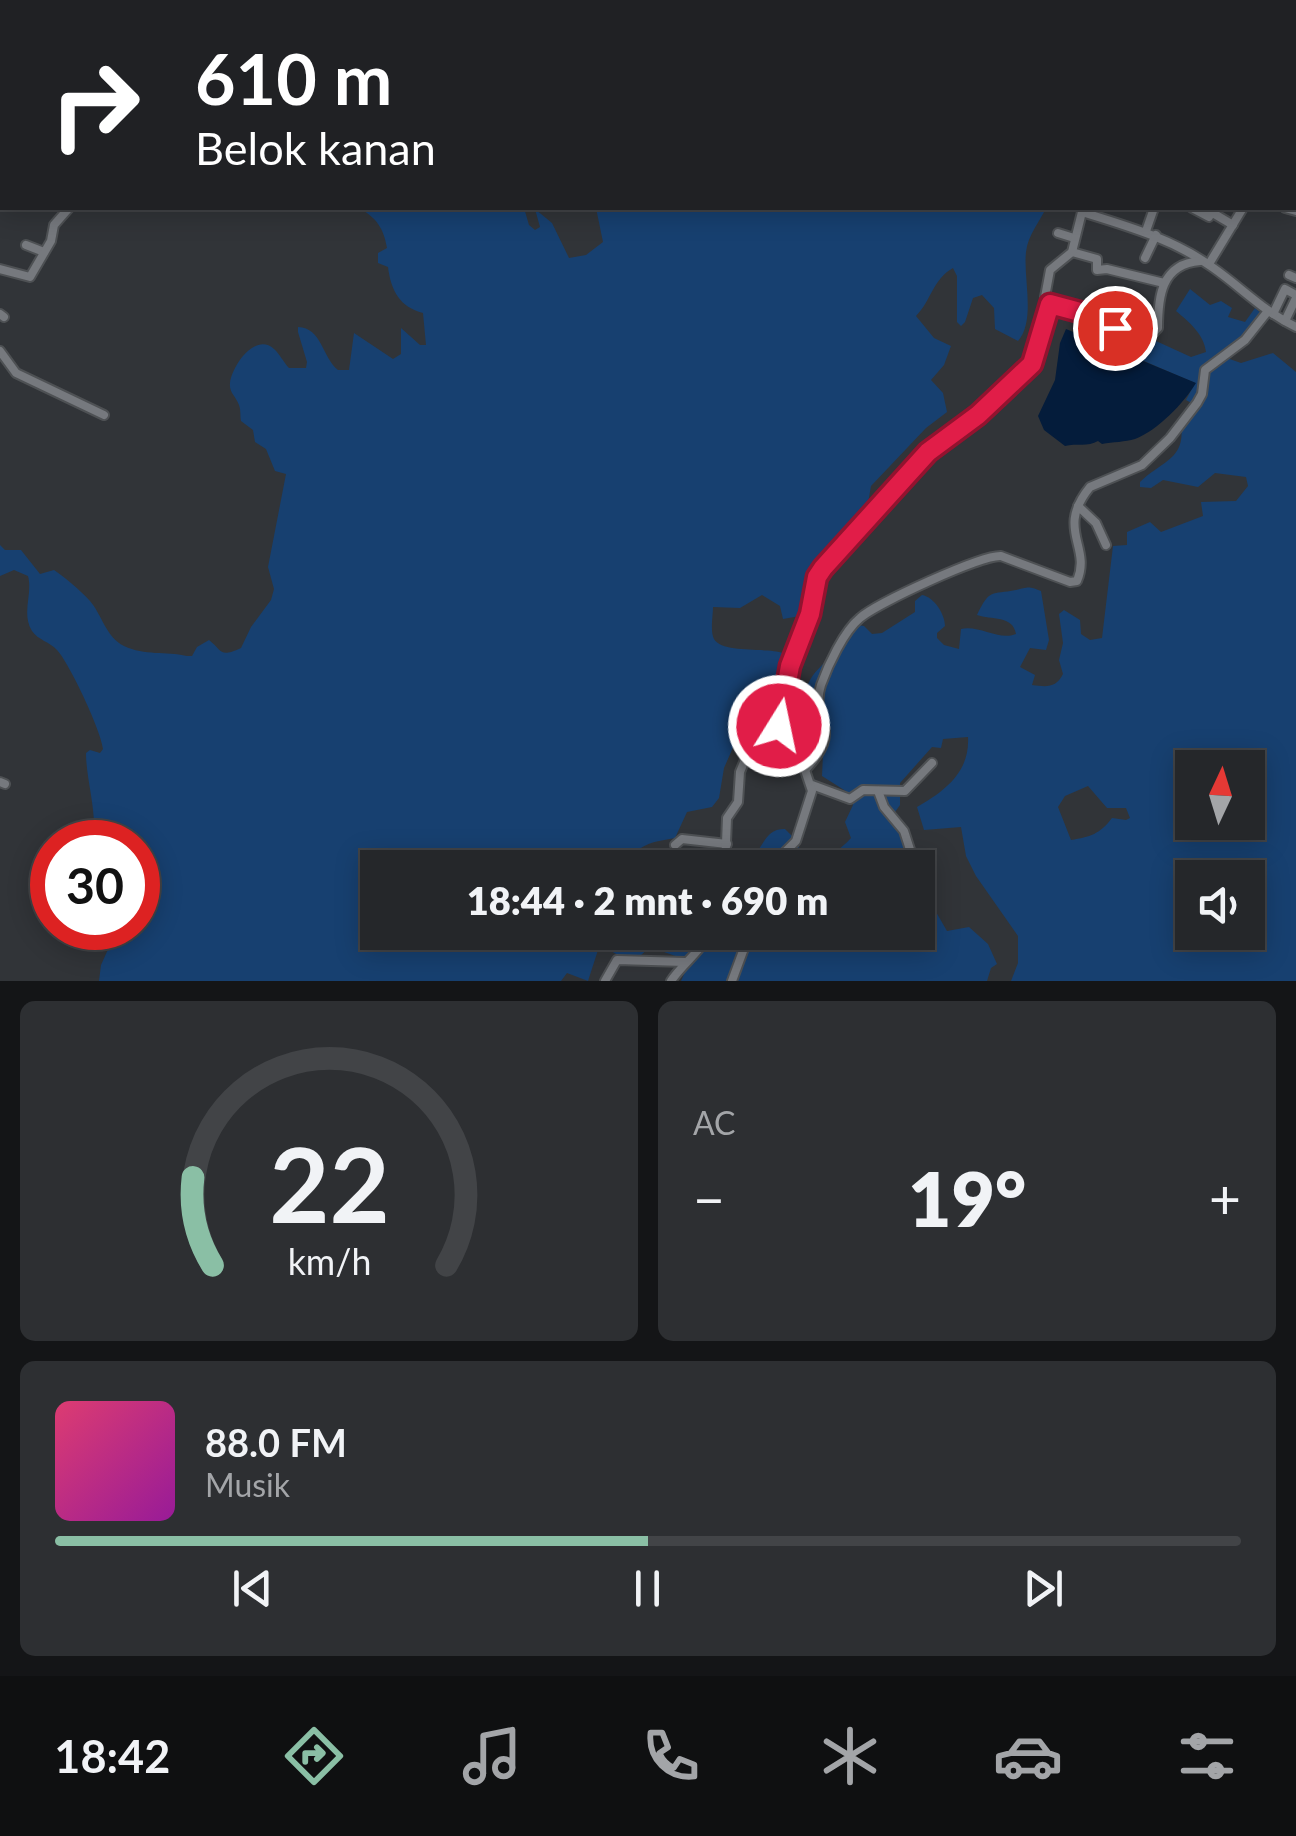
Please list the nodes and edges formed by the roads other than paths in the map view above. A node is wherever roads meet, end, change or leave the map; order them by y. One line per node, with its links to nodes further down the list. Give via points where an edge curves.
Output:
1 (67, 210): 12 (street)
2 (1082, 210): 7 (street); 10 (street)
3 (1153, 210): 7 (street)
4 (1196, 210): 6 (street)
5 (1242, 210): 6 (street)
6 (1233, 225): 15 (street)
7 (1146, 232): 9 (street)
8 (1058, 233): 10 (street)
9 (1156, 235): 14 (street); 15 (street)
10 (1074, 238): 13 (street)
11 (26, 245): 12 (street)
12 (44, 252): 16 (street, via 30,277)
13 (1072, 252): 17 (street, via 1097,259 1097,270); 19 (street, via 1050,270)
14 (1145, 258)
15 (1205, 263): 17 (street, via 1185,263); 20 (street)
16 (0, 269)
17 (1164, 283): 19 (street, via 1163,311 1150,333)
18 (1296, 297): 20 (street, via 1285,289); 21 (street)
19 (1050, 304): 27 (street, via 1032,364 915,465 817,577)
20 (1270, 312): 21 (street); 25 (street, via 1205,370 1197,403 1148,460 1090,488)
21 (1284, 322): 22 (street)
22 (1296, 326)
23 (0, 352): 24 (street, via 16,373)
24 (104, 415)
25 (1078, 506): 26 (street); 29 (street, via 1072,523 1077,581 995,555 862,616 822,681 827,736)
26 (1106, 545)
27 (781, 720): 29 (street, via 790,732 790,755); 32 (street, via 766,744 746,756 738,804 727,818)
28 (932, 763): 31 (street, via 907,790)
29 (805, 770): 30 (street)
30 (812, 785): 31 (street, via 850,799 863,790); 35 (street, via 808,810)
31 (878, 792): 36 (street)
32 (727, 844): 33 (street, via 682,838); 34 (street)
33 (675, 845)
34 (726, 850)
35 (786, 850)
36 (910, 850)
37 (699, 950): 39 (street)
38 (743, 950): 42 (street)
39 (685, 962): 40 (street, via 615,961); 41 (street)
40 (604, 981)
41 (671, 981)
42 (732, 981)

